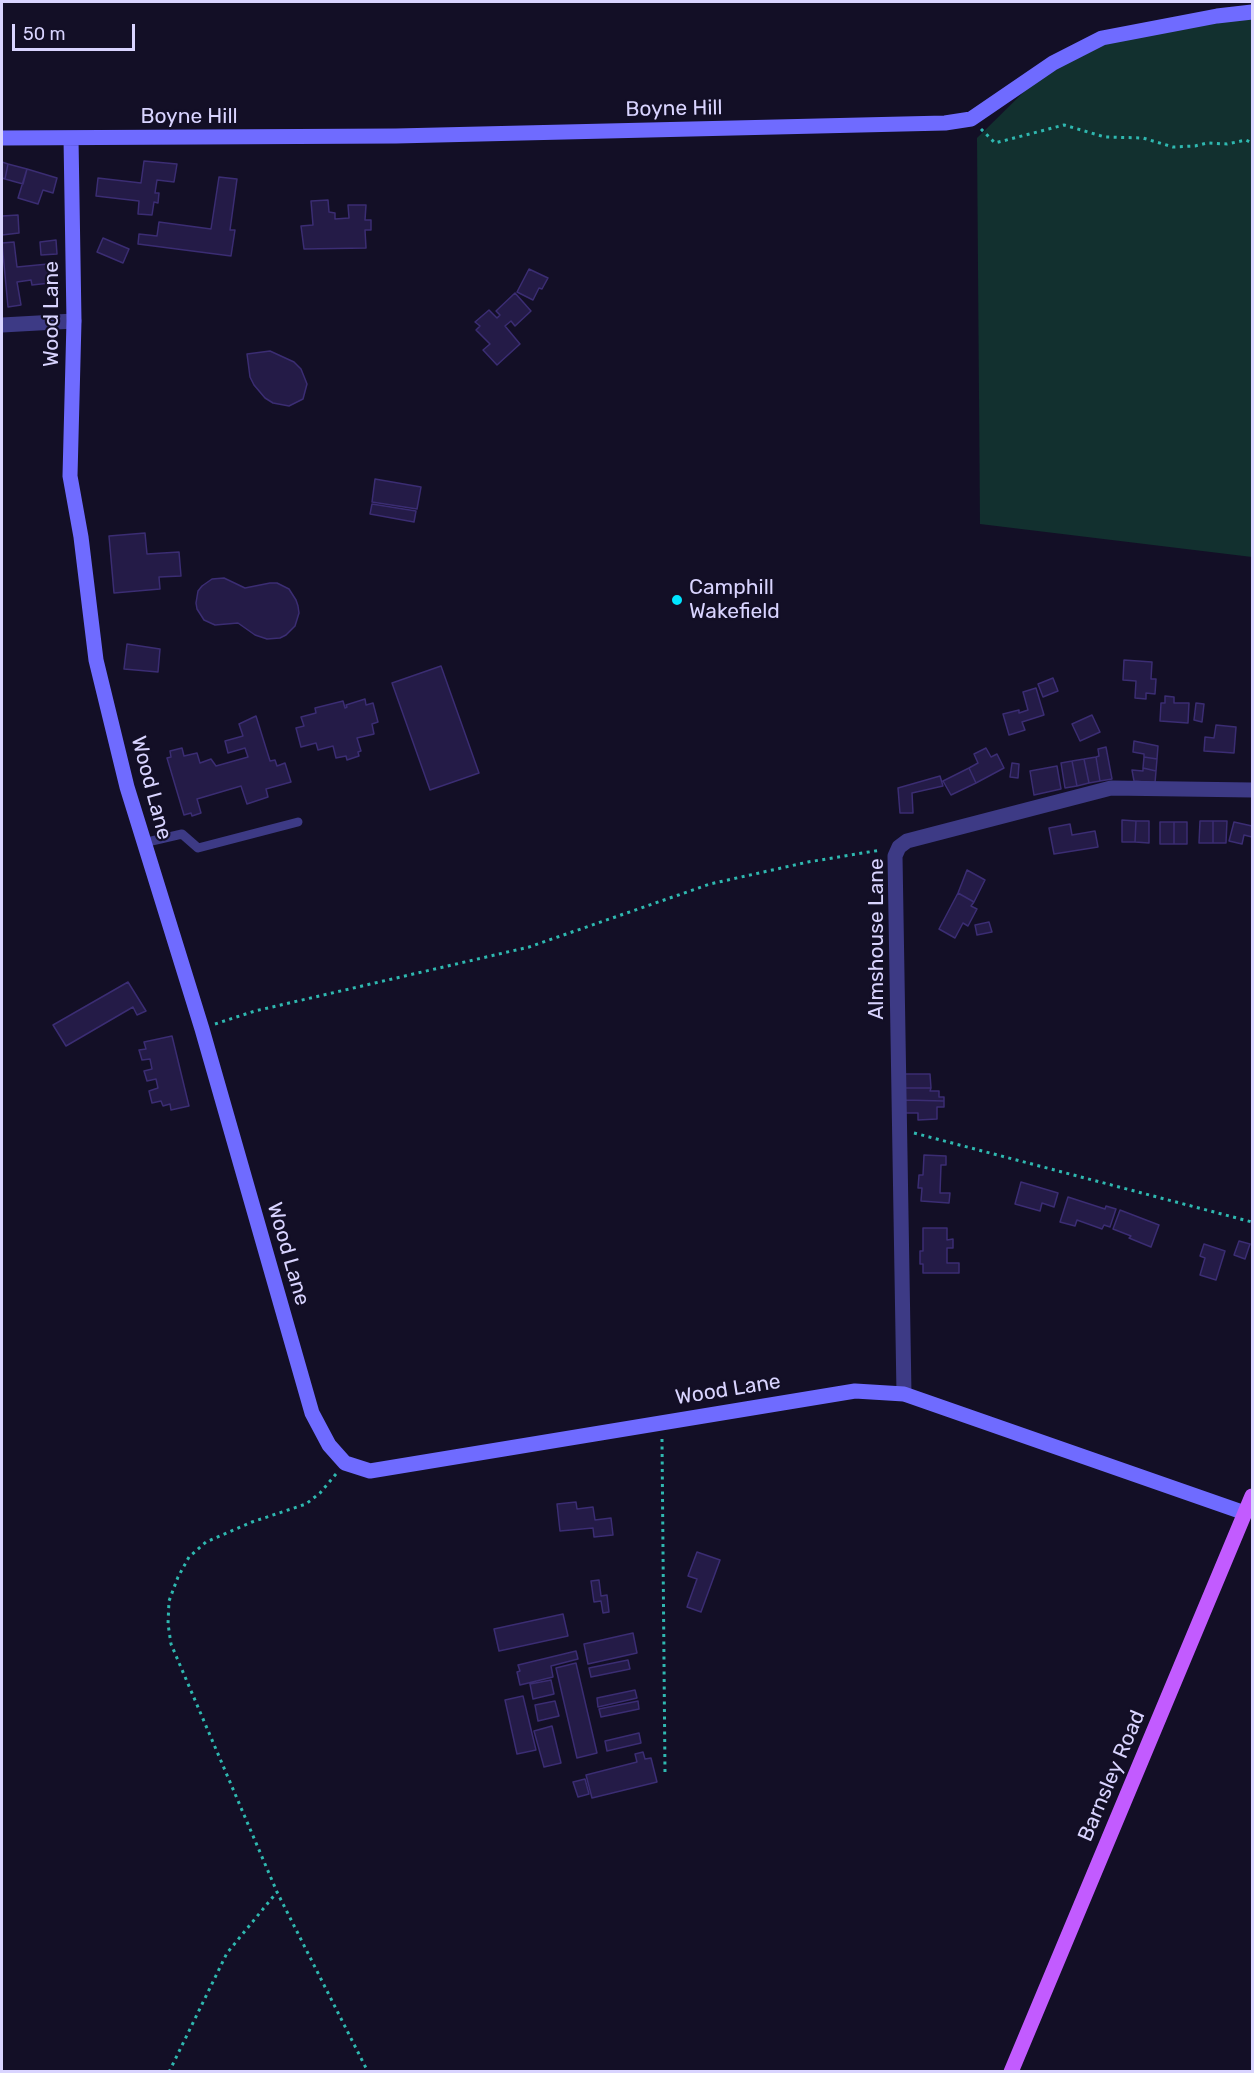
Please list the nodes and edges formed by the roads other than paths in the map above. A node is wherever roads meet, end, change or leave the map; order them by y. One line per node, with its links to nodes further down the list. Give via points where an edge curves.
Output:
1 (1252, 12): 3 (street, Boyne Hill, via 1102,38 1053,63 971,118 945,123 420,136)
2 (3, 135): 3 (street, Boyne Hill)
3 (71, 138): 4 (street, Wood Lane)
4 (74, 321): 5 (street); 8 (street, Wood Lane, via 70,477 96,660)
5 (2, 325)
6 (1252, 790): 9 (street, Almshouse Lane, via 1111,788 907,841 898,847 895,856)
7 (298, 822): 8 (lane, via 198,848 182,834)
8 (143, 843): 9 (street, Wood Lane, via 202,1029 312,1413 329,1445 345,1463 370,1471 855,1391)
9 (904, 1394): 11 (street, Wood Lane)
10 (1252, 1496): 11 (main road, Barnsley Road)
11 (1245, 1513): 12 (main road, Barnsley Road)
12 (1011, 2072)

